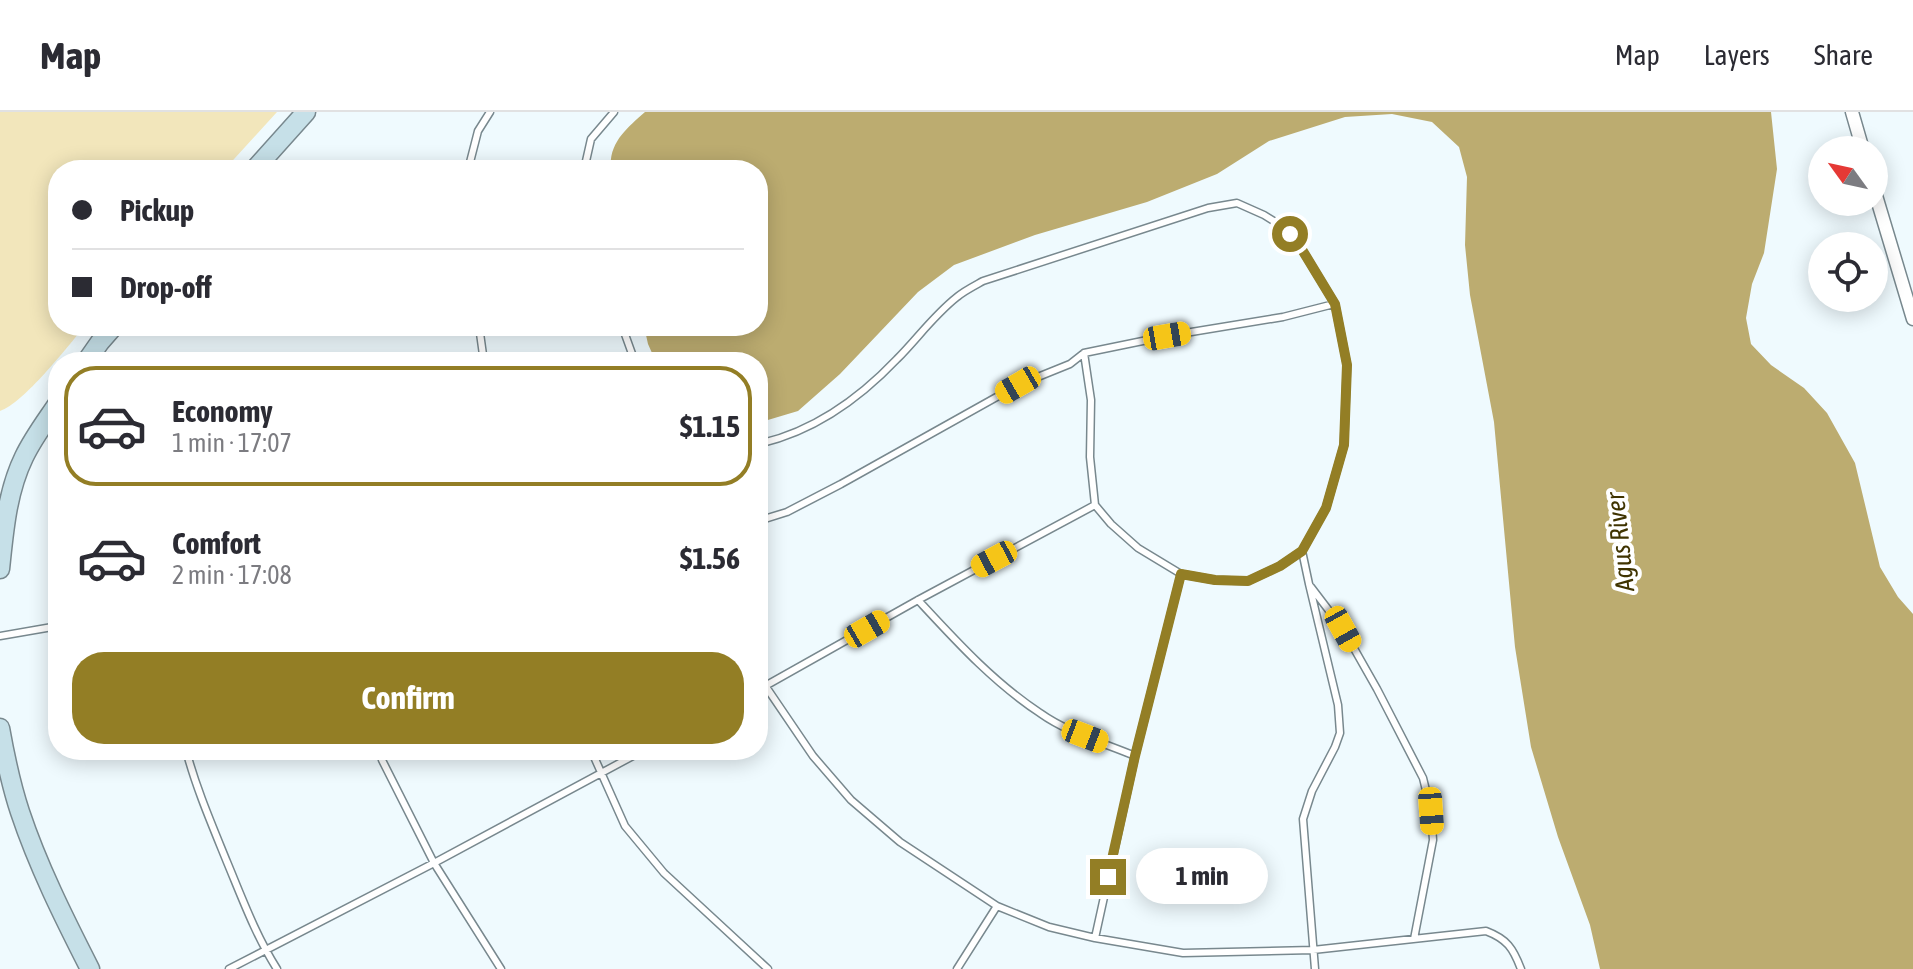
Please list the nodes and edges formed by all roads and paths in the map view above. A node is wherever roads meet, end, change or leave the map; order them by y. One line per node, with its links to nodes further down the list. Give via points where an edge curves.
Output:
1 (306, 112): 6 (street)
2 (490, 112): 7 (lane)
3 (614, 112): 8 (lane, via 591,139)
4 (1852, 112): 5 (street)
5 (1859, 136)
6 (263, 160)
7 (471, 160)
8 (586, 160)
9 (1882, 216): 11 (street)
10 (1334, 304): 14 (lane); 16 (lane, via 1298,243 1277,223 1237,203 1208,208 983,281 957,296 841,408); 19 (lane, via 1347,365 1344,445 1326,508)
11 (1913, 319)
12 (105, 336): 13 (street)
13 (93, 352)
14 (1084, 353): 17 (lane); 18 (lane)
15 (48, 419): 20 (street, via 16,477)
16 (768, 442)
17 (1095, 505): 21 (lane, via 1138,548); 23 (lane)
18 (768, 520)
19 (1302, 551): 21 (lane, via 1248,581); 22 (lane)
20 (0, 569)
21 (1181, 574): 29 (lane)
22 (1309, 584): 38 (lane, via 1343,629 1423,778 1433,840); 40 (lane, via 1340,733 1303,819)
23 (918, 600): 26 (lane); 29 (lane, via 974,660 1042,715)
24 (48, 628): 25 (lane)
25 (0, 636)
26 (768, 685)
27 (768, 689): 36 (lane, via 813,756 851,800 900,842)
28 (0, 728): 41 (street, via 20,812)
29 (1135, 756): 37 (lane)
30 (189, 760): 39 (lane)
31 (382, 760): 35 (lane)
32 (595, 760): 34 (lane)
33 (625, 760): 34 (lane)
34 (601, 773): 35 (lane); 45 (lane, via 625,826 664,873)
35 (434, 863): 39 (lane); 44 (lane)
36 (997, 906): 37 (lane); 46 (lane)
37 (1095, 938): 40 (lane, via 1183,953)
38 (1414, 939): 40 (lane); 48 (lane, via 1486,931 1510,946)
39 (265, 950): 42 (lane); 43 (lane)
40 (1313, 950): 47 (lane)
41 (90, 969)
42 (229, 969)
43 (277, 969)
44 (501, 969)
45 (768, 969)
46 (957, 969)
47 (1315, 969)
48 (1521, 969)

